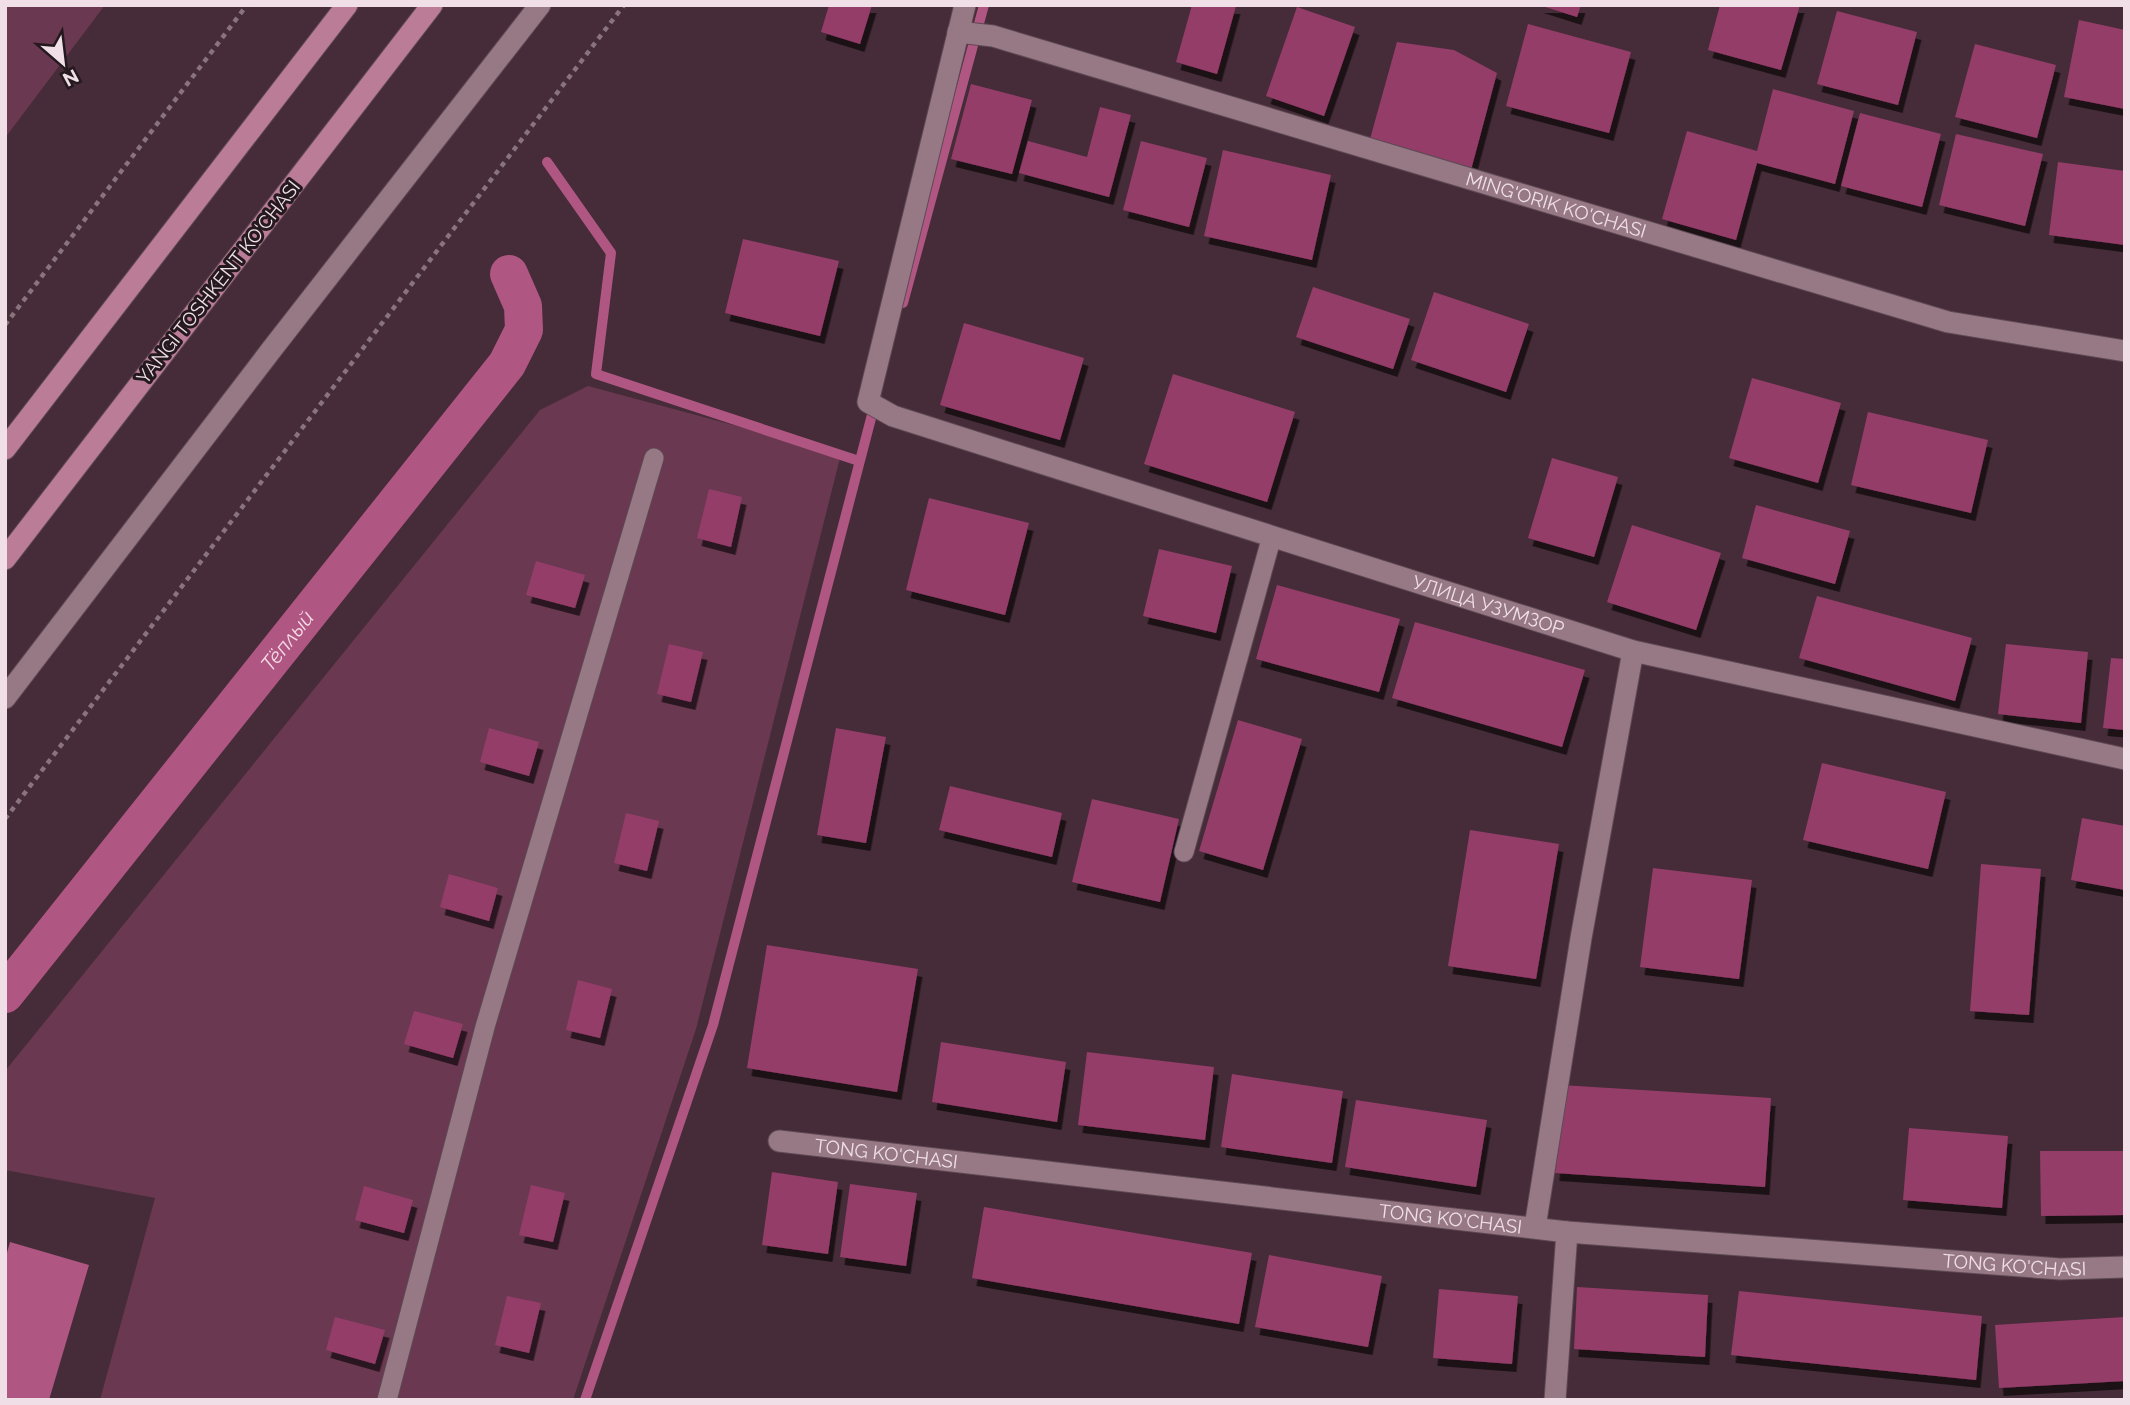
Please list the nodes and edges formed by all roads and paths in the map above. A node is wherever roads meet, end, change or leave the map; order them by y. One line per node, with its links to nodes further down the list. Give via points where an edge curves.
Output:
1 (247, 5): 8 (path)
2 (347, 5): 10 (highway)
3 (432, 5): 13 (highway, YANGI TOSHKENT KO‘CHASI)
4 (540, 5): 15 (street)
5 (624, 5): 17 (path)
6 (965, 5): 7 (street)
7 (958, 32): 9 (street, MING'ORIK KO'CHASI, via 993,36 1948,322); 12 (street, УЛИЦА УЗУМЗОР, via 868,402 893,416)
8 (5, 325)
9 (2125, 351)
10 (5, 449)
11 (654, 458): 23 (lane, via 485,1027)
12 (1272, 536): 14 (street, УЛИЦА УЗУМЗОР); 18 (lane)
13 (5, 559)
14 (1633, 651): 16 (street, УЛИЦА УЗУМЗОР); 20 (street)
15 (5, 698)
16 (2125, 759)
17 (5, 819)
18 (1184, 852)
19 (779, 1141): 20 (street, TONG KO'CHASI)
20 (1535, 1227): 21 (street, TONG KO'CHASI)
21 (1567, 1232): 22 (street, TONG KO'CHASI, via 2060,1269); 24 (street)
22 (2125, 1267)
23 (387, 1400)
24 (1555, 1400)

